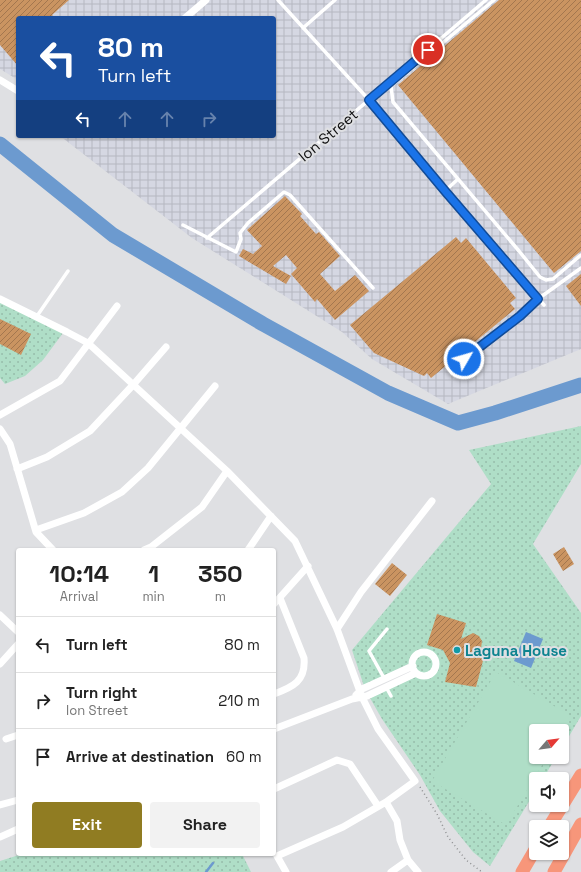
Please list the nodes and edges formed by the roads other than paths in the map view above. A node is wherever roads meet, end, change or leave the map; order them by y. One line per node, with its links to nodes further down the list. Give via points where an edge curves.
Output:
1 (206, 0): 6 (street)
2 (278, 0): 7 (lane)
3 (335, 0): 7 (lane)
4 (486, 0): 10 (lane, Ion Street)
5 (494, 0): 11 (lane, via 391,86 393,102)
6 (187, 16)
7 (303, 28): 10 (lane)
8 (0, 80): 9 (street)
9 (16, 90)
10 (369, 100): 12 (lane); 14 (lane, Ion Street)
11 (458, 179): 12 (lane); 15 (lane, via 540,277 552,279)
12 (445, 191): 20 (lane)
13 (183, 225): 14 (lane)
14 (207, 238): 18 (lane, via 236,252 240,233 284,192 290,195)
15 (581, 255)
16 (581, 268): 20 (lane)
17 (68, 271): 23 (lane)
18 (373, 288)
19 (0, 299): 23 (street)
20 (538, 299): 21 (lane); 26 (lane)
21 (544, 305)
22 (118, 306): 24 (street)
23 (37, 316): 24 (street)
24 (88, 343): 27 (street); 29 (street, via 60,381)
25 (166, 347): 27 (street)
26 (464, 359)
27 (133, 386): 31 (street); 32 (street, via 90,431 47,457)
28 (215, 386): 31 (street)
29 (0, 415)
30 (0, 429): 32 (street, via 10,444)
31 (180, 429): 33 (street); 36 (street, via 148,468 122,492 84,513)
32 (17, 469): 36 (street)
33 (227, 472): 35 (street); 38 (street, via 202,506)
34 (432, 500): 44 (street, via 361,592)
35 (271, 516): 39 (street); 40 (street, via 295,540)
36 (36, 530): 37 (street)
37 (51, 548)
38 (149, 548)
39 (249, 548)
40 (308, 566): 41 (street); 44 (street)
41 (280, 598): 42 (street); 51 (street, via 304,658 305,667 303,675 296,683)
42 (276, 602)
43 (0, 615): 46 (street)
44 (337, 629): 52 (street)
45 (386, 629): 50 (lane, via 369,651)
46 (16, 630)
47 (16, 646): 48 (street)
48 (0, 664)
49 (414, 669): 50 (street)
50 (386, 683): 52 (street, via 362,689); 53 (lane)
51 (276, 693)
52 (360, 694): 54 (street); 60 (street, via 378,729 414,781)
53 (392, 696)
54 (276, 728)
55 (16, 736): 56 (street)
56 (6, 739)
57 (580, 780): 63 (highway)
58 (276, 789): 62 (street, via 337,760 350,764)
59 (16, 801): 61 (street)
60 (386, 802): 62 (street); 69 (street, via 397,821 400,840)
61 (0, 806)
62 (378, 806): 67 (street, via 343,827)
63 (554, 820)
64 (581, 824): 75 (highway)
65 (16, 831): 66 (street)
66 (0, 836)
67 (276, 853)
68 (276, 855): 71 (street)
69 (408, 860): 72 (street); 73 (street)
70 (529, 860): 74 (highway)
71 (286, 872)
72 (392, 872)
73 (418, 872)
74 (522, 872)
75 (554, 872)

